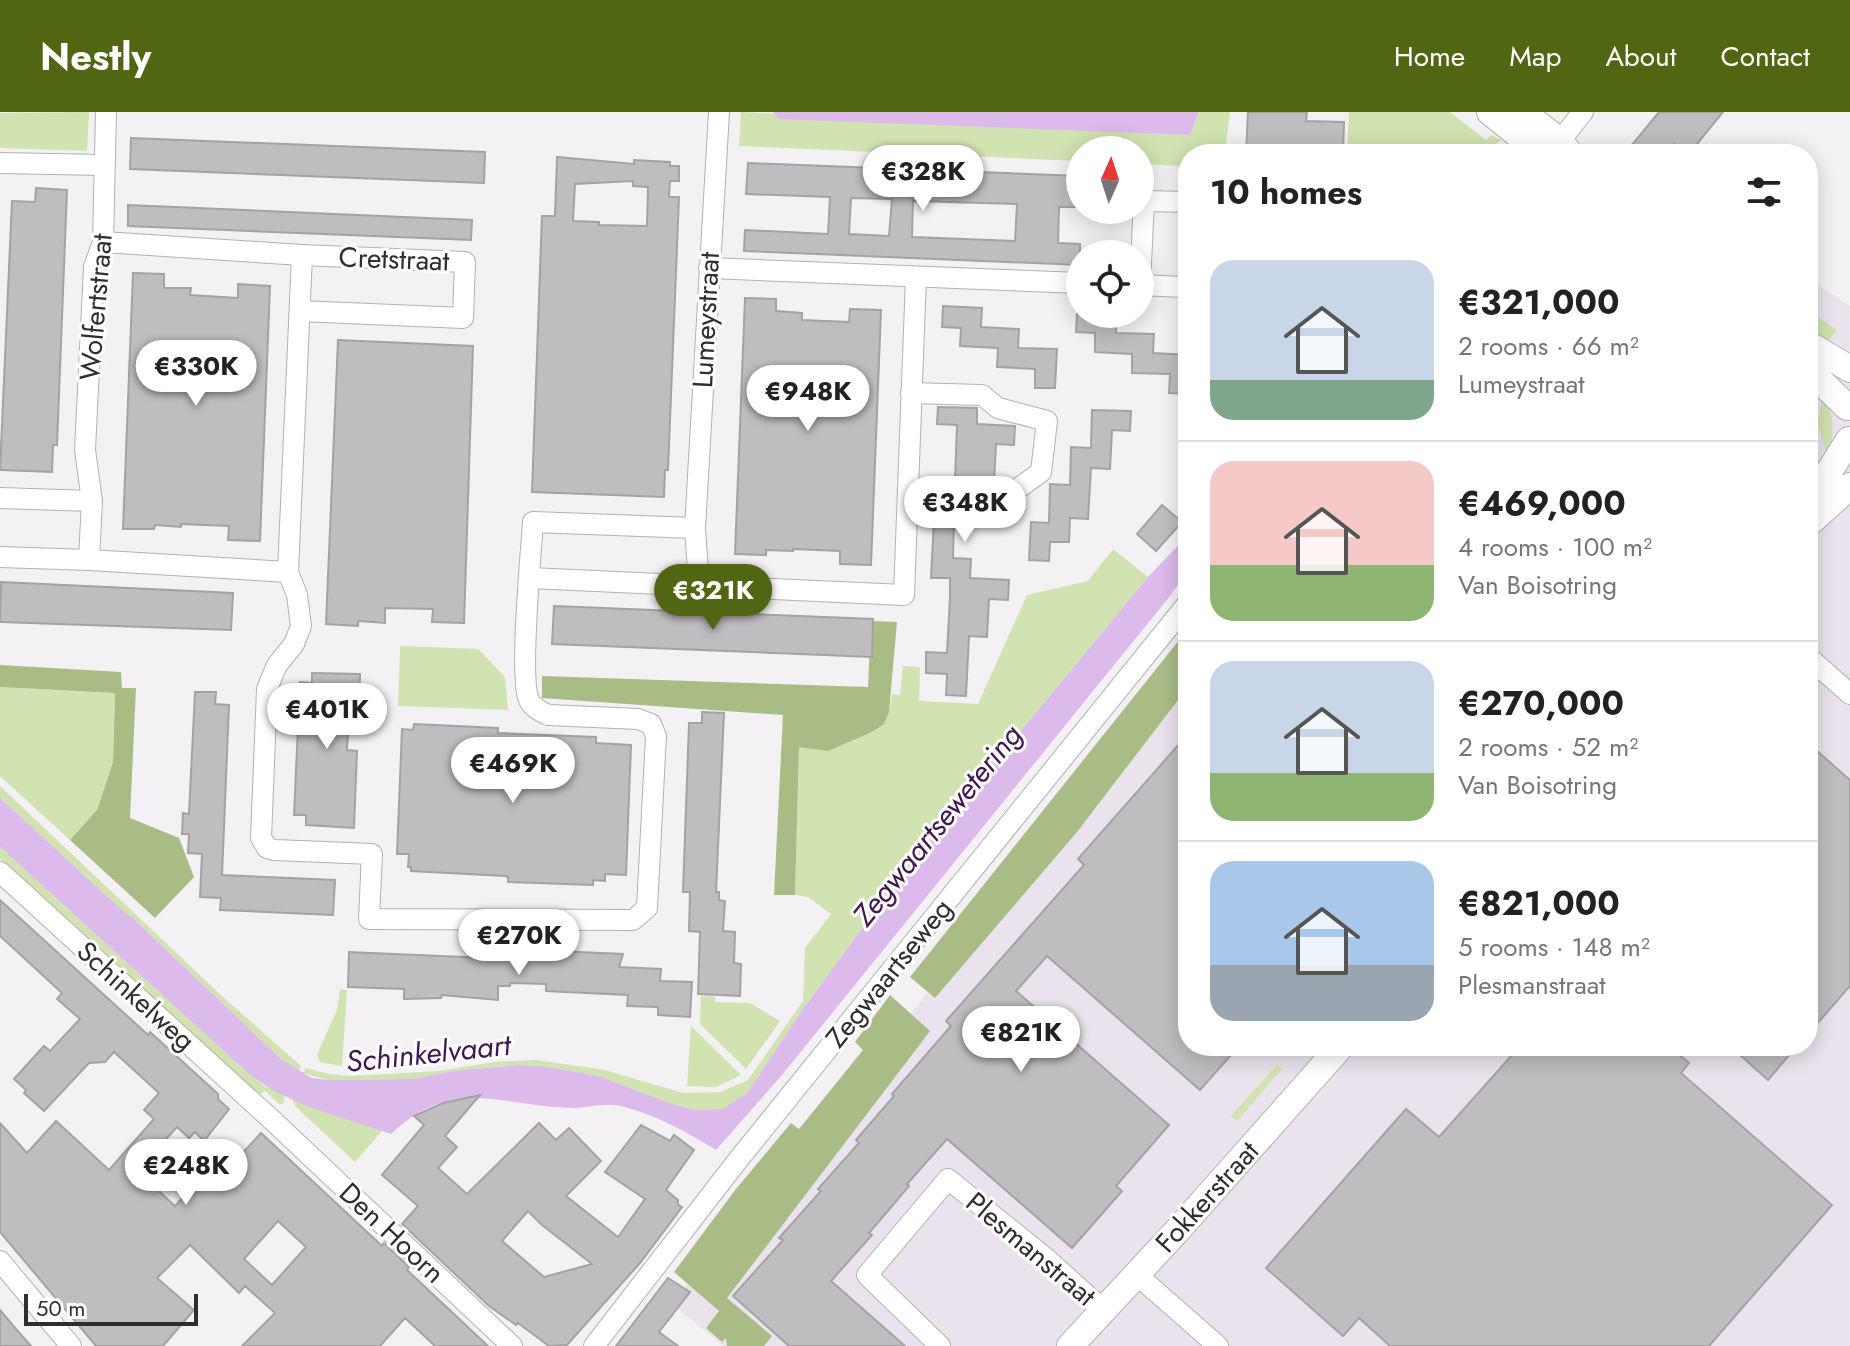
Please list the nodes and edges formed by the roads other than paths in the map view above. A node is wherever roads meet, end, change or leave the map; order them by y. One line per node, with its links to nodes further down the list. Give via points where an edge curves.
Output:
1 (106, 112): 10 (street, Wolfertstraat)
2 (719, 112): 15 (street, Lumeystraat)
3 (1522, 112): 7 (street)
4 (1583, 112): 8 (street)
5 (1491, 113): 6 (street)
6 (1544, 144)
7 (1548, 144)
8 (1555, 144)
9 (0, 163): 10 (street)
10 (104, 165): 13 (street, Wolfertstraat)
11 (1178, 202): 12 (street, via 1144,201)
12 (1142, 240)
13 (103, 242): 14 (street); 31 (street, Wolfertstraat, via 94,267 85,450)
14 (302, 255): 20 (street, Cretstraat); 20 (street, Cretstraat, via 465,262 463,318)
15 (709, 268): 16 (street); 33 (street, Lumeystraat)
16 (916, 277): 17 (street); 24 (street)
17 (1066, 282)
18 (1154, 286): 19 (street)
19 (1178, 287)
20 (300, 311): 36 (street, Cretstraat)
21 (1818, 350): 22 (street)
22 (1850, 369)
23 (1818, 378): 25 (street)
24 (911, 393): 29 (street, via 982,395 998,408 1047,421 1041,472); 38 (street, via 904,595)
25 (1848, 403): 26 (street)
26 (1849, 441): 28 (street)
27 (1850, 486): 32 (street)
28 (1818, 489)
29 (1016, 490)
30 (0, 498): 31 (street)
31 (92, 501): 35 (street, Wolfertstraat)
32 (1818, 515)
33 (695, 528): 37 (street, via 533,522); 38 (street, Lumeystraat)
34 (0, 557): 35 (street)
35 (89, 560): 36 (street)
36 (288, 572): 37 (street, Cretstraat, via 301,626 267,689 261,838 267,848 372,854 369,919 633,920 647,908 656,736 651,724 638,719 548,715 536,709 526,687)
37 (530, 578): 38 (street)
38 (699, 586)
39 (1178, 615): 50 (street, Zegwaartseweg)
40 (1818, 666): 41 (street)
41 (1850, 694)
42 (0, 872): 44 (street, Schinkelweg)
43 (1332, 1056): 46 (street, Fokkerstraat)
44 (272, 1120): 49 (street, Den Hoorn)
45 (0, 1261): 48 (street)
46 (1137, 1275): 47 (street, Fokkerstraat); 53 (street)
47 (1104, 1311): 51 (street, Plesmanstraat, via 948,1179 867,1275); 52 (street, Fokkerstraat)
48 (71, 1346)
49 (512, 1346)
50 (594, 1346)
51 (940, 1346)
52 (1070, 1346)
53 (1218, 1346)

